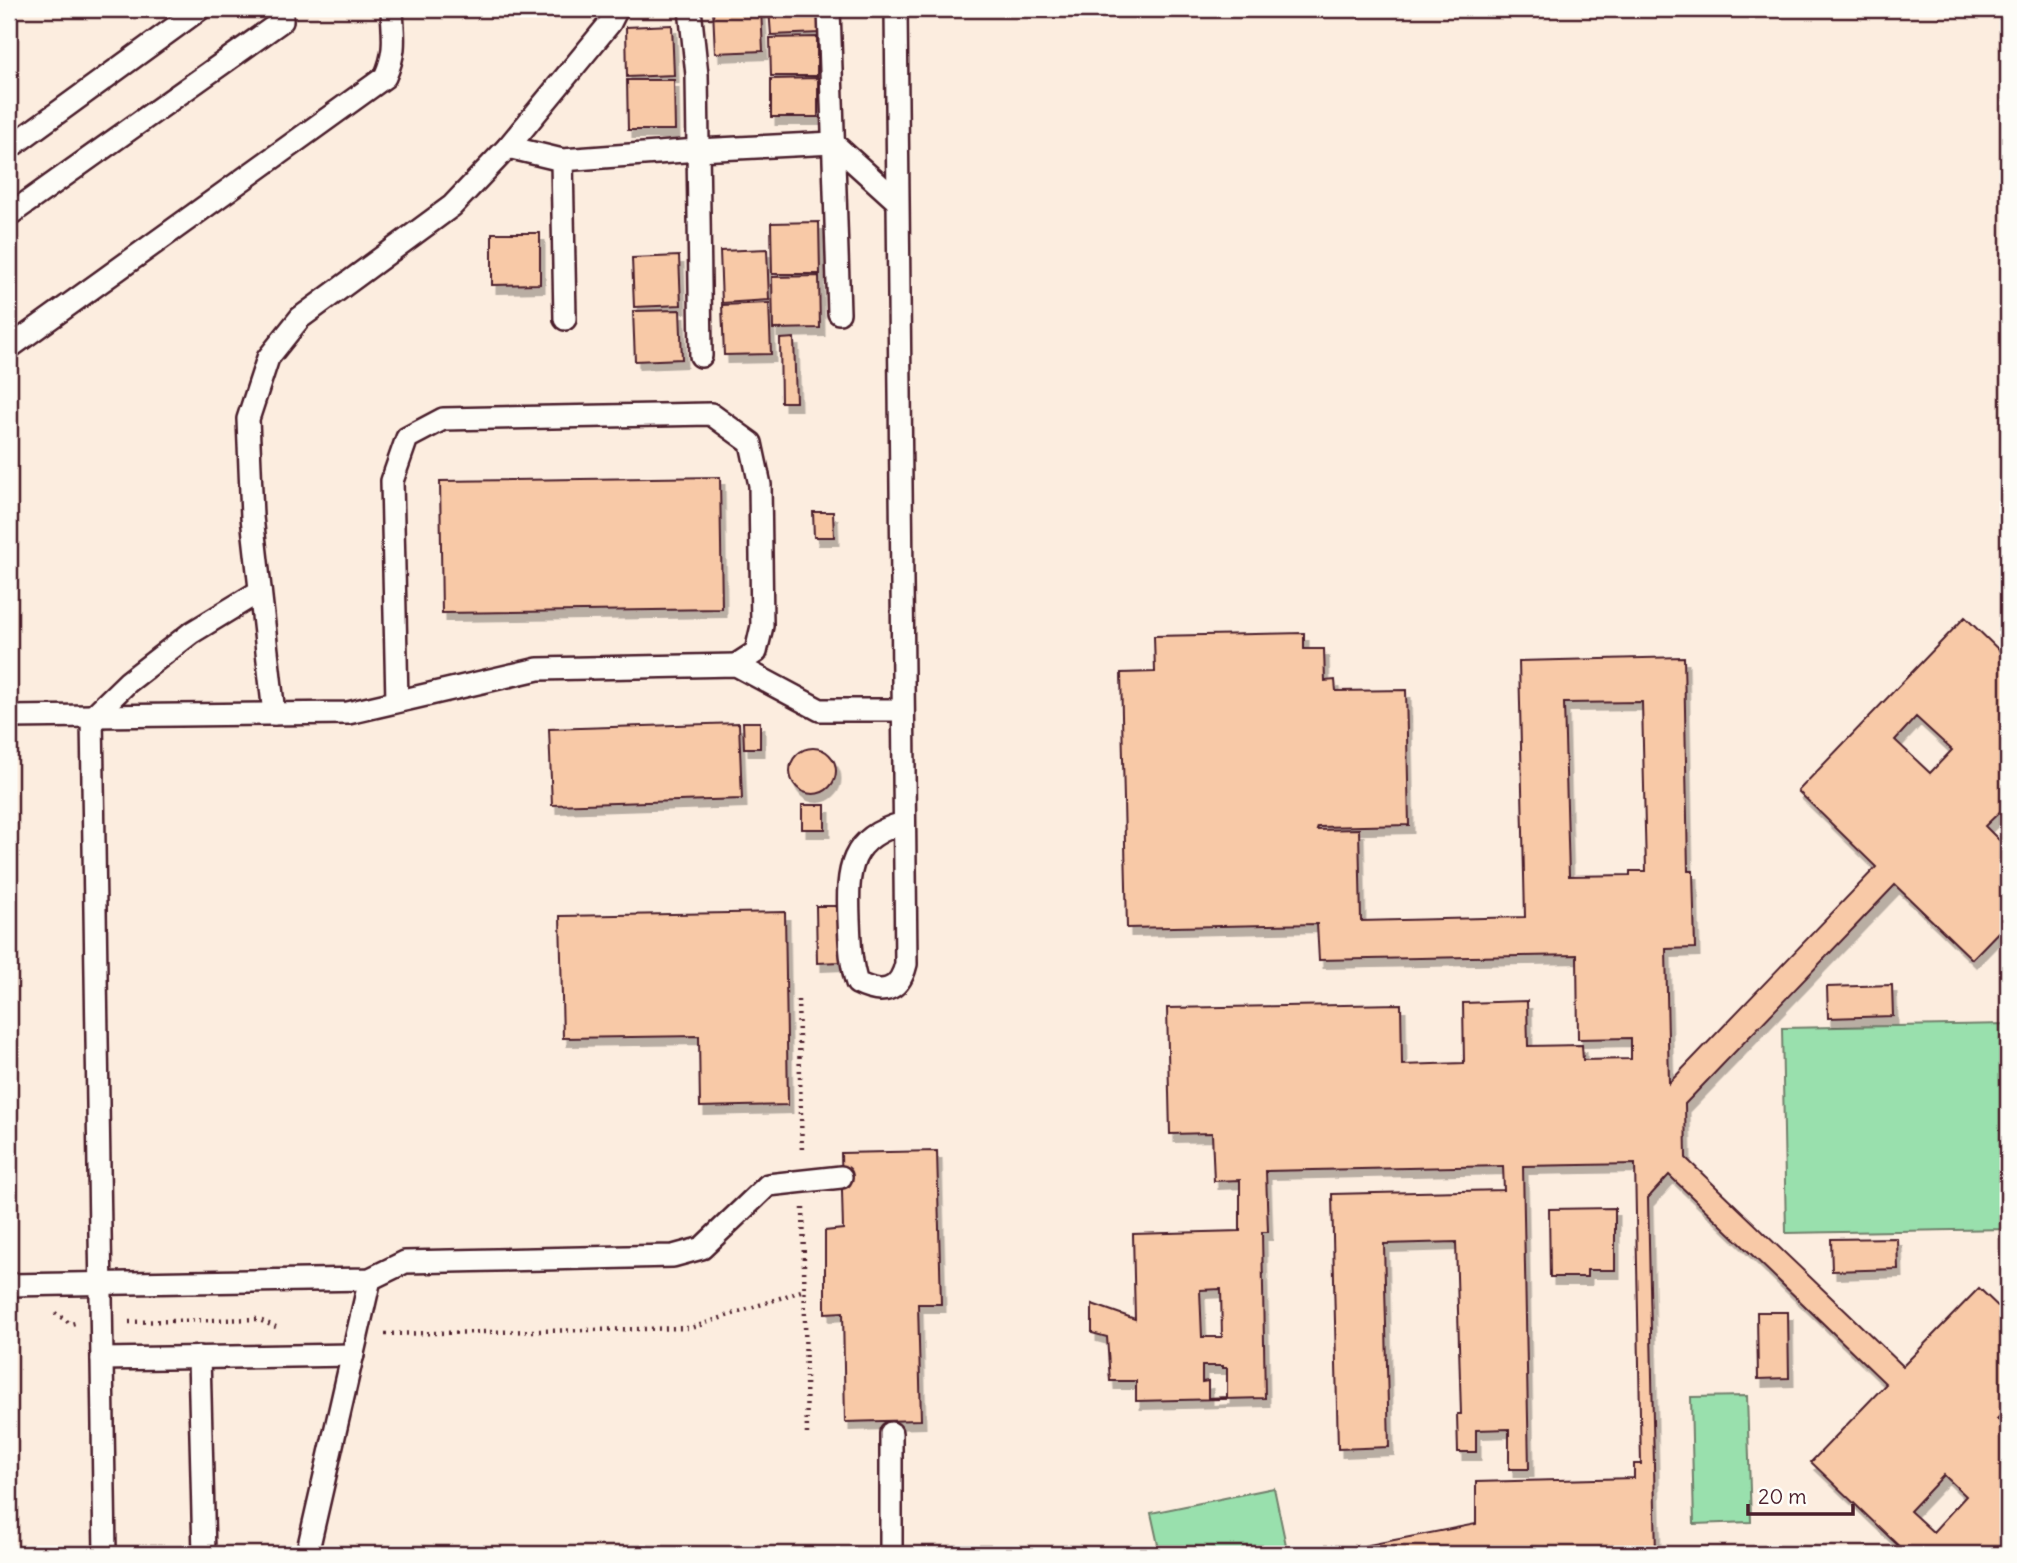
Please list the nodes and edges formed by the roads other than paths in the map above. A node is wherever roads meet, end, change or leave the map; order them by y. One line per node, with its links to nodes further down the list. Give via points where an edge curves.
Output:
1 (200, 9): 10 (lane)
2 (282, 9): 14 (lane, via 282,20)
3 (392, 9): 17 (lane, via 395,41 385,77)
4 (618, 9): 9 (lane)
5 (690, 9): 11 (lane)
6 (830, 9): 8 (lane)
7 (896, 9): 13 (lane)
8 (833, 143): 11 (lane); 13 (lane); 15 (lane)
9 (508, 147): 12 (lane); 19 (lane, via 452,206 300,318 268,358 248,419)
10 (9, 148)
11 (698, 150): 12 (lane); 18 (lane)
12 (562, 160): 16 (lane)
13 (897, 201): 22 (lane)
14 (9, 215)
15 (839, 313)
16 (565, 318)
17 (9, 348)
18 (701, 356)
19 (260, 591): 23 (lane); 25 (lane, via 191,632)
20 (736, 665): 21 (lane, via 538,669); 21 (lane, via 756,652 762,626 760,485 751,443 711,414 443,419 407,438 392,481); 22 (lane, via 820,710)
21 (397, 701): 23 (lane, via 348,713)
22 (902, 710): 26 (lane)
23 (274, 714): 25 (lane)
24 (9, 717): 25 (lane)
25 (92, 717): 29 (lane)
26 (904, 823): 26 (lane, via 906,964 903,979 889,990 872,990 857,983 851,965 848,882 852,861 871,837)
27 (841, 1177): 28 (lane, via 768,1185 702,1248 673,1256 405,1262)
28 (370, 1279): 29 (lane); 31 (lane)
29 (101, 1283): 30 (lane); 33 (lane)
30 (9, 1285)
31 (352, 1355): 32 (lane); 37 (lane)
32 (199, 1357): 33 (lane); 36 (lane)
33 (102, 1359): 35 (lane)
34 (891, 1433): 38 (lane)
35 (106, 1554)
36 (204, 1554)
37 (307, 1554)
38 (891, 1554)

